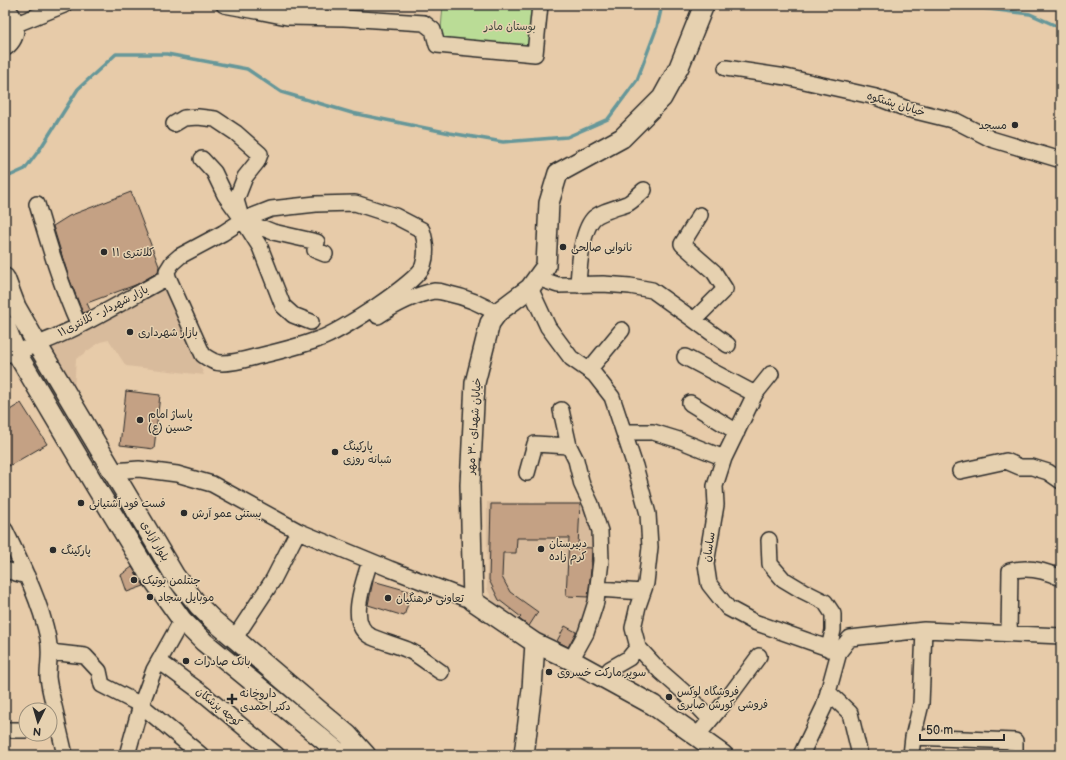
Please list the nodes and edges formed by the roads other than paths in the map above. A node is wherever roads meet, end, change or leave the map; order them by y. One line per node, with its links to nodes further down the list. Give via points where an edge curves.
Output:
1 (64, 5): 6 (street)
2 (224, 5): 5 (street)
3 (540, 5): 5 (street, via 535,54 437,45 433,30 424,23 287,17)
4 (704, 5): 19 (main road, خیابان شهدای ۳۰ مهر, via 679,67 662,98 622,138 558,173 549,203 546,266)
5 (261, 8)
6 (10, 13): 7 (main road, via 12,38)
7 (5, 46)
8 (726, 68): 11 (street, خیابان پشتکوه, via 786,77 876,97 907,109 956,121 991,139)
9 (174, 124): 15 (street, via 184,118 215,119 260,154 245,177 236,200)
10 (202, 159): 15 (street, via 214,172 225,195)
11 (1061, 160)
12 (644, 190): 20 (street, via 629,203 594,218 584,240 579,261)
13 (37, 204): 25 (street, via 52,255)
14 (700, 215): 22 (street, via 682,244 714,272 725,289)
15 (242, 218): 16 (street, via 273,232 317,242 315,250); 17 (street, via 223,233 172,262 167,271); 23 (street, via 260,247 283,306 293,315); 33 (street, via 271,209 355,203 395,216 422,230 426,243 422,267 406,285 338,330 320,339 283,350)
16 (325, 254)
17 (168, 277): 25 (street, بازار شهردار - کلانتری۱۱); 33 (street, via 203,355)
18 (5, 278): 28 (main road, بلوار آزادی, via 16,307)
19 (534, 283): 20 (street); 21 (main road, خیابان شهدای ۳۰ مهر); 34 (street, via 548,327 571,358)
20 (578, 284): 22 (street, via 630,286 652,290)
21 (497, 314): 27 (street, via 463,296 436,291 394,306); 56 (main road, خیابان شهدای ۳۰ مهر, via 490,324 475,383 470,485)
22 (694, 320): 29 (street)
23 (311, 322)
24 (5, 325): 31 (main road, بلوار آزادی)
25 (79, 326): 28 (street, بازار شهردار - کلانتری۱۱)
26 (622, 330): 34 (street)
27 (330, 341)
28 (37, 344): 31 (street, بازار شهردار - کلانتری۱۱); 43 (main road, بلوار آزادی)
29 (728, 345)
30 (314, 346): 33 (street, via 283,355)
31 (10, 354): 58 (main road, بلوار آزادی, via 147,571)
32 (686, 358): 36 (street)
33 (220, 364)
34 (589, 370): 39 (street, via 612,397)
35 (771, 374): 36 (street, ساسان)
36 (755, 394): 40 (street, ساسان)
37 (690, 403): 40 (street)
38 (562, 410): 41 (street)
39 (624, 432): 42 (street, via 653,432); 55 (street, via 648,514 650,547)
40 (737, 432): 42 (street, ساسان)
41 (569, 446): 45 (street, via 535,444); 54 (street, via 600,531 602,561)
42 (724, 458): 65 (street, ساسان, via 715,486 716,505 706,564 709,584 728,608 754,622)
43 (114, 471): 48 (street, via 140,469 177,474 212,484); 57 (main road, بلوار آزادی, via 175,576)
44 (960, 471): 46 (street, via 1006,461 1020,467 1048,472)
45 (527, 473)
46 (1061, 481)
47 (5, 530): 52 (street)
48 (298, 532): 50 (street); 62 (street, via 273,580)
49 (769, 540): 65 (street, via 770,564 783,578 825,602 833,614)
50 (370, 561): 56 (street); 70 (street, via 361,592 358,616 362,630 371,637 408,650)
51 (5, 570): 52 (street)
52 (27, 576): 66 (street, via 42,615)
53 (1061, 578): 60 (street, via 1045,571 1020,568 1010,571)
54 (598, 589): 55 (street); 68 (street, via 586,633)
55 (643, 592): 64 (street, via 633,628)
56 (473, 601): 63 (main road)
57 (199, 606): 58 (main road); 62 (main road, بلوار آزادی)
58 (182, 620): 69 (street); 85 (main road, بلوار آزادی, via 204,642)
59 (924, 630): 60 (street); 65 (street, via 850,638); 80 (street, via 921,704)
60 (1009, 634): 61 (street)
61 (1061, 636)
62 (234, 639): 86 (main road, بلوار آزادی, via 348,735)
63 (535, 643): 68 (main road); 87 (main road)
64 (638, 647): 71 (street, via 629,658 610,669); 75 (street, via 660,672)
65 (834, 650): 72 (street)
66 (50, 652): 73 (street, via 48,678); 74 (street, via 85,656 99,671 102,686)
67 (759, 656): 75 (street)
68 (571, 660): 71 (main road)
69 (159, 661): 74 (street); 84 (street, کوچه پزشکان)
70 (441, 672)
71 (604, 678): 78 (main road, via 652,705)
72 (828, 692): 89 (street, via 824,707); 90 (street, via 850,713)
73 (51, 702)
74 (141, 705): 82 (street); 83 (street)
75 (710, 719): 78 (street)
76 (5, 730): 77 (street)
77 (18, 730)
78 (697, 736): 88 (main road)
79 (58, 737): 81 (street)
80 (913, 737): 91 (street); 92 (street, via 1015,742)
81 (65, 755)
82 (127, 755)
83 (201, 755)
84 (277, 755)
85 (342, 755)
86 (366, 755)
87 (524, 755)
88 (723, 755)
89 (801, 755)
90 (860, 755)
91 (911, 755)
92 (1015, 755)

